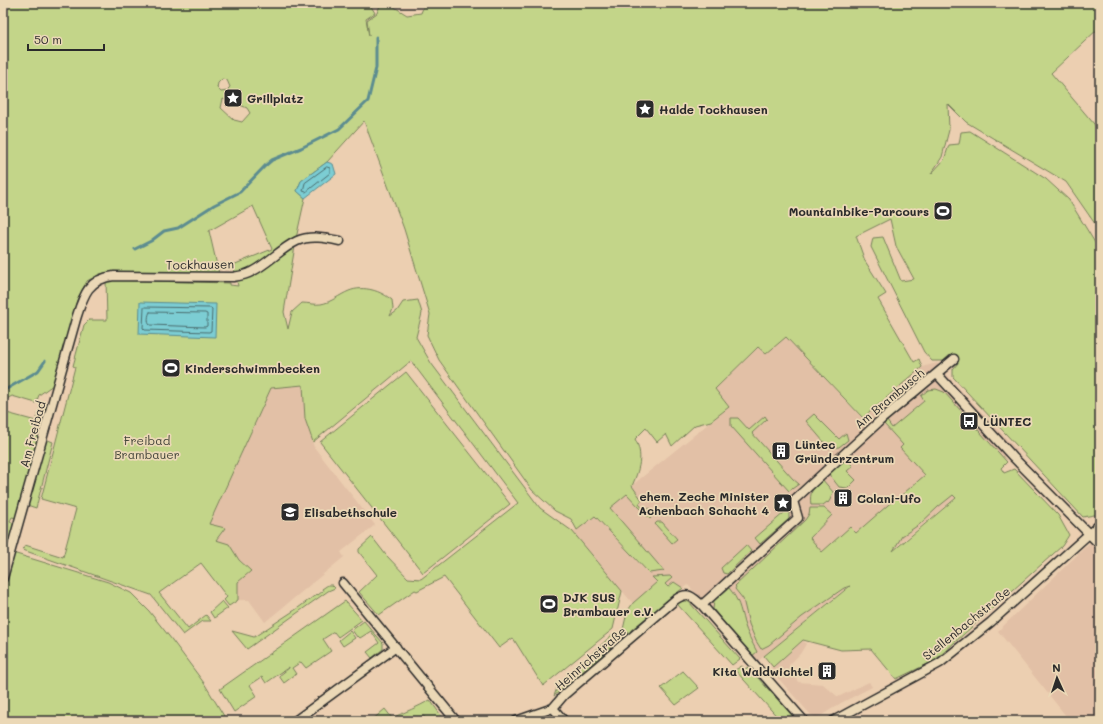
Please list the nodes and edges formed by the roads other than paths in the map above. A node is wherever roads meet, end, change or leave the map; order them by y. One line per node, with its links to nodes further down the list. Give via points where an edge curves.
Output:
1 (340, 241): 2 (street, Tockhausen, via 327,238 298,240 260,267 233,277 104,277 91,284)
2 (76, 319): 8 (street, Am Freibad)
3 (954, 360): 4 (street)
4 (937, 374): 6 (street, Am Brambusch); 10 (street, Am Brambusch, via 792,501 798,518)
5 (1100, 524): 6 (street, Stellenbachstraße)
6 (1089, 533): 7 (street, Am Brambusch); 18 (street, Stellenbachstraße, via 991,622 940,663)
7 (1100, 545)
8 (3, 578)
9 (343, 584): 11 (street)
10 (702, 605): 12 (street, Heinrichstraße, via 691,596 682,595 564,695); 17 (street)
11 (396, 647): 13 (street); 14 (street)
12 (553, 708): 15 (street, Heinrichstraße); 16 (street, Heinrichstraße)
13 (295, 721)
14 (456, 721)
15 (516, 721)
16 (564, 721)
17 (804, 721)
18 (833, 721)

